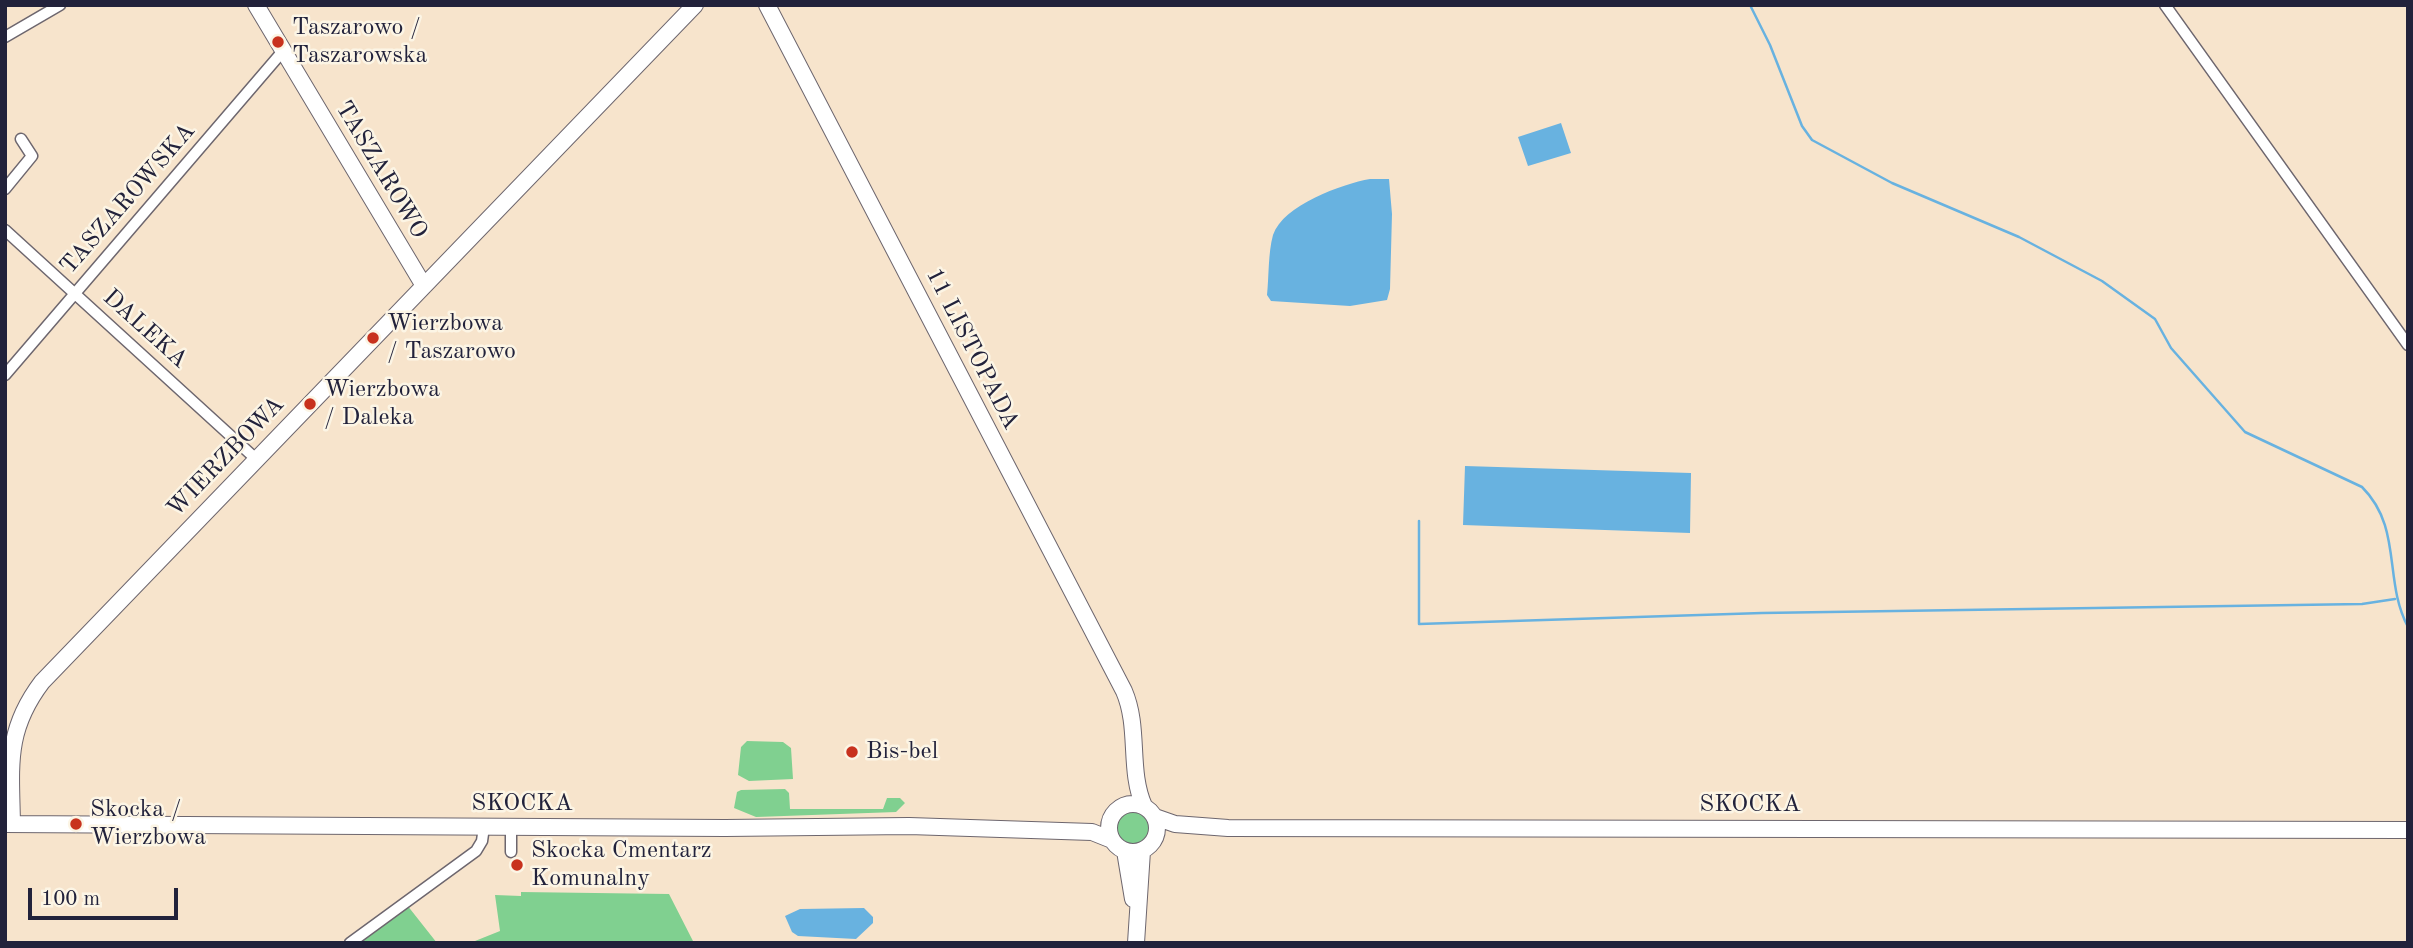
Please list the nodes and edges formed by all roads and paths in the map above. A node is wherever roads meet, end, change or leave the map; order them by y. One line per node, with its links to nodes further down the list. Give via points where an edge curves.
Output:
1 (60, 5): 6 (street)
2 (256, 5): 7 (street, TASZAROWO)
3 (695, 5): 11 (street, WIERZBOWA)
4 (767, 5): 16 (street, 11 LISTOPADA, via 1119,681)
5 (2165, 5): 13 (street)
6 (5, 37)
7 (283, 51): 11 (street, TASZAROWO); 12 (street, TASZAROWSKA)
8 (21, 139): 9 (street, via 32,156)
9 (5, 190)
10 (5, 230): 12 (street, DALEKA)
11 (424, 286): 15 (street, WIERZBOWA)
12 (75, 294): 14 (street, TASZAROWSKA); 15 (street, DALEKA)
13 (2408, 345)
14 (5, 375)
15 (256, 459): 19 (street, WIERZBOWA, via 27,700 12,739)
16 (1131, 715): 17 (street, 11 LISTOPADA, via 1128,789); 18 (street, 11 LISTOPADA, via 1137,783)
17 (1117, 811): 18 (street); 22 (street, SKOCKA, via 1097,823); 26 (street, via 1109,824)
18 (1149, 812): 23 (street, SKOCKA, via 1175,824); 25 (street, via 1157,832)
19 (9, 824): 20 (street, SKOCKA)
20 (484, 827): 21 (street, SKOCKA); 29 (street, via 475,851)
21 (511, 827): 22 (street, SKOCKA); 27 (street)
22 (1038, 828): 26 (street, SKOCKA, via 1092,832)
23 (1228, 828): 24 (street, SKOCKA); 25 (street, SKOCKA, via 1179,833)
24 (2408, 830)
25 (1148, 845): 26 (street); 28 (street)
26 (1119, 846): 28 (street)
27 (511, 852)
28 (1136, 912): 30 (street)
29 (350, 943)
30 (1136, 943)

